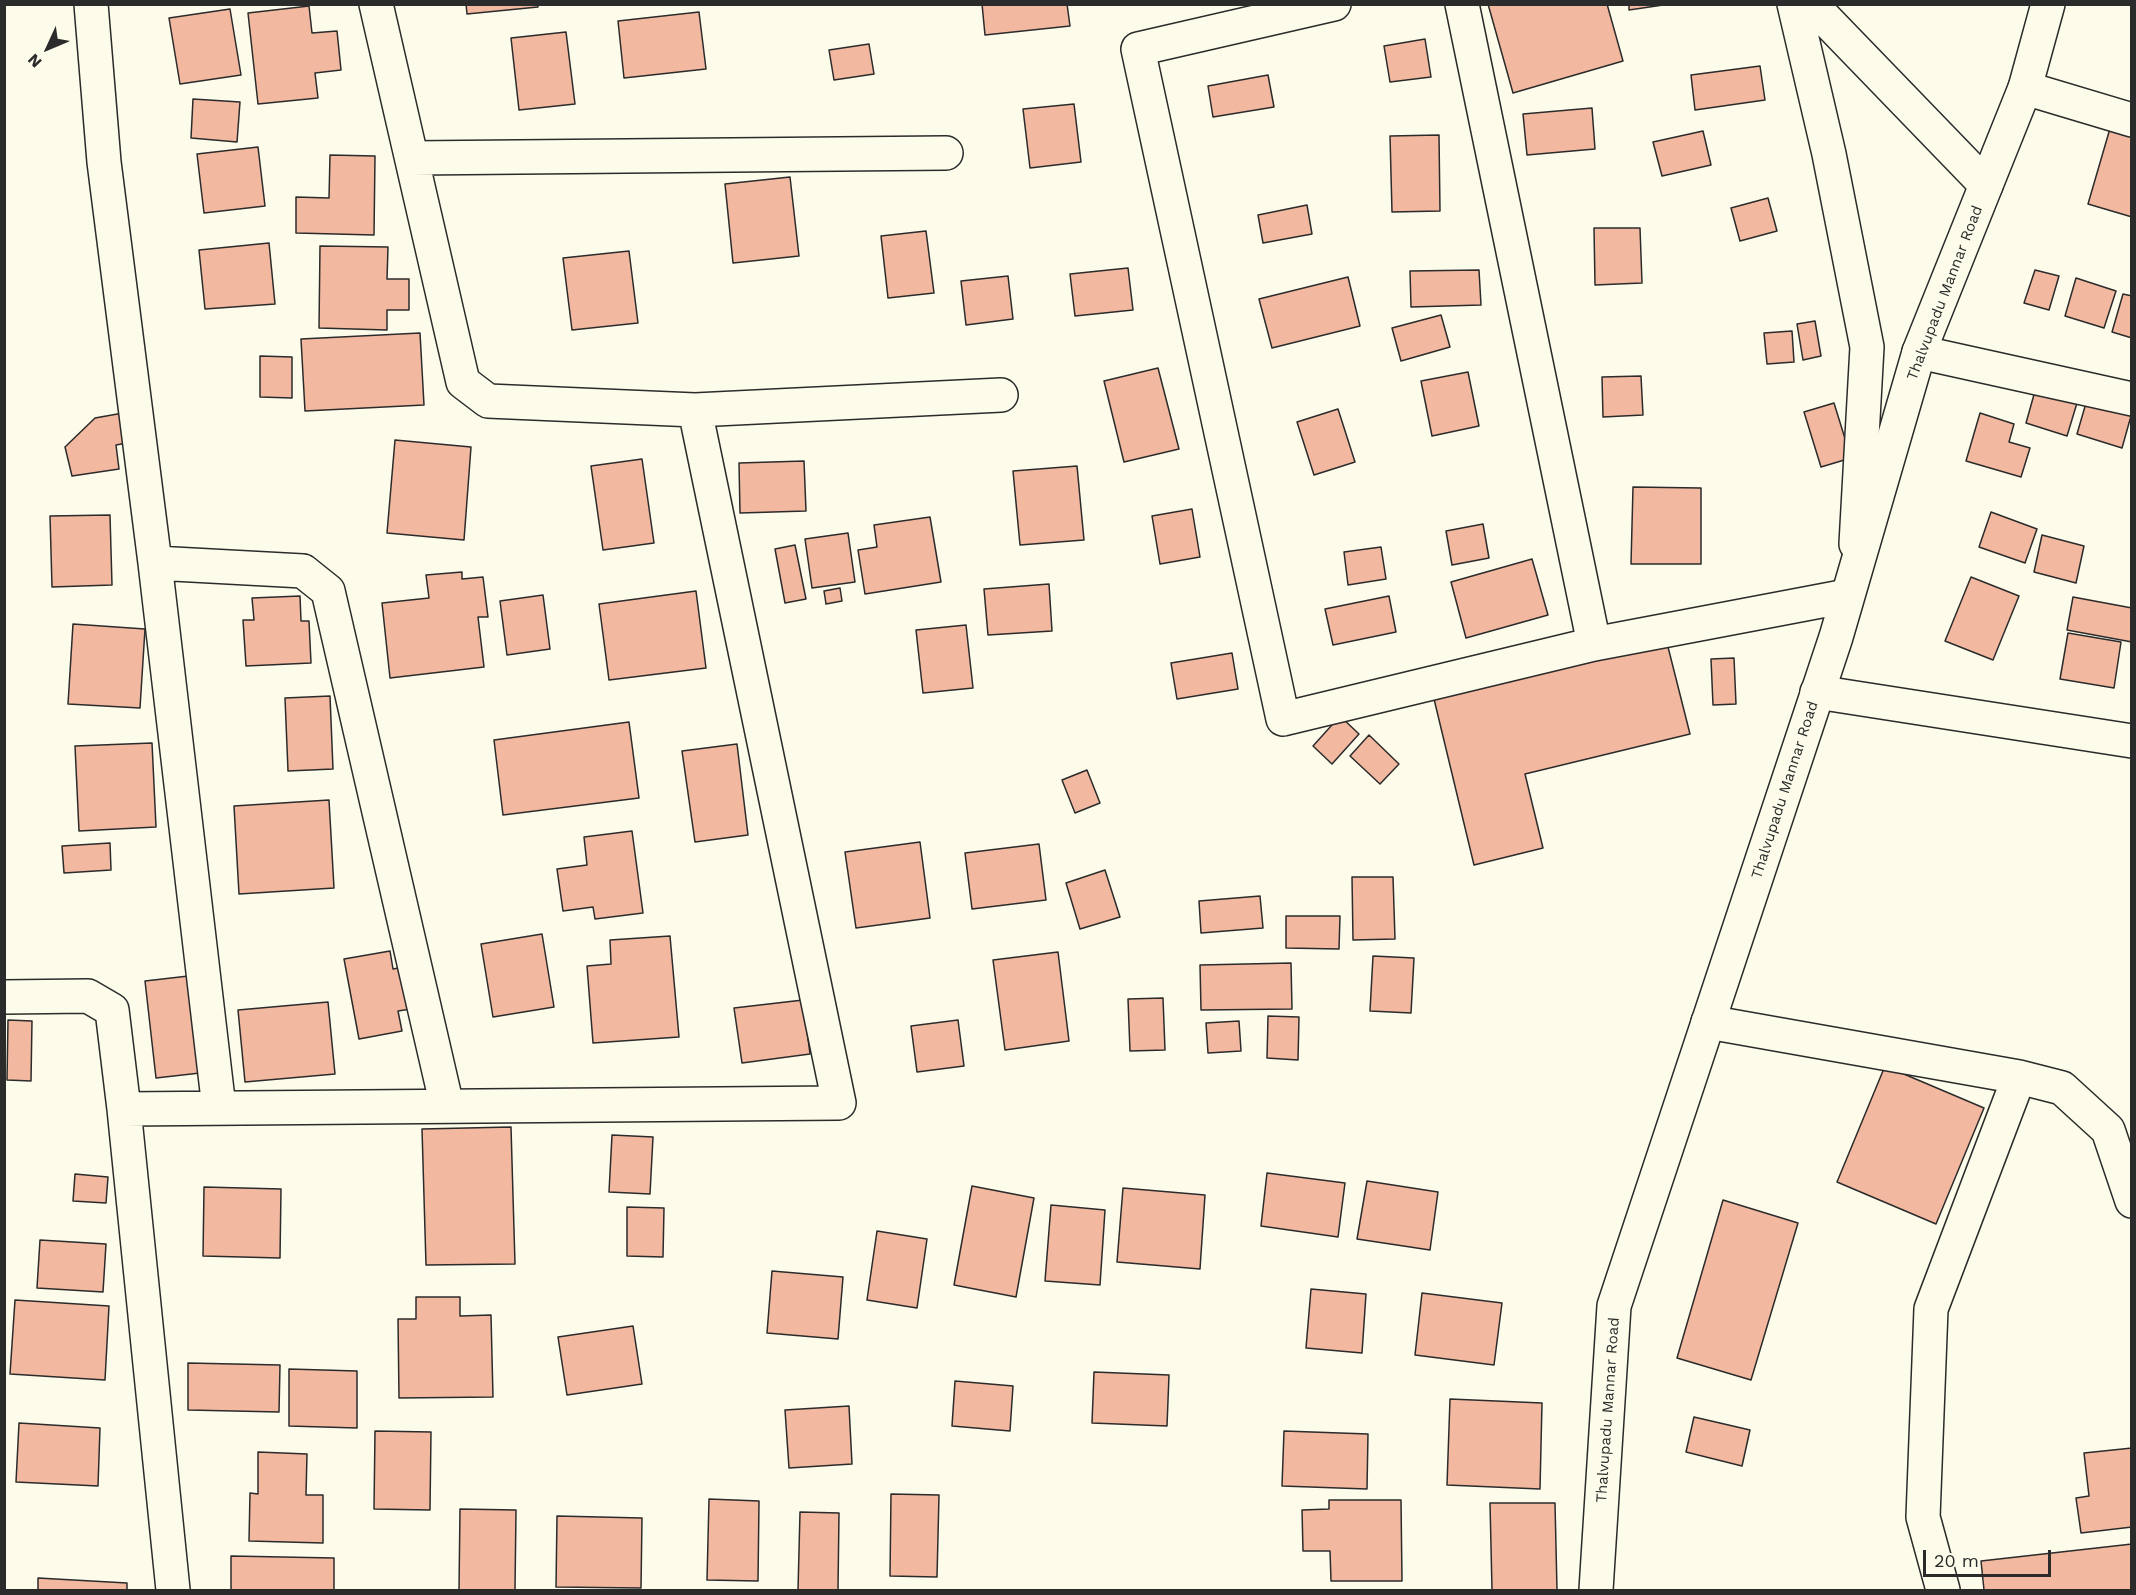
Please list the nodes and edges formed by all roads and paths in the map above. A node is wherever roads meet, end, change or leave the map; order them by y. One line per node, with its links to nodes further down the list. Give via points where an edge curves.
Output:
1 (91, 4): 17 (street, via 104,162)
2 (376, 4): 11 (street)
3 (1334, 4): 19 (street, via 1138,49 1283,719)
4 (1462, 4): 19 (street)
5 (1794, 4): 18 (street, via 1829,154 1867,347)
6 (1811, 4): 12 (street)
7 (2048, 4): 8 (street, Thalvupadu Mannar Road)
8 (2025, 88): 9 (street); 12 (street, Thalvupadu Mannar Road)
9 (2132, 120)
10 (946, 153): 11 (street)
11 (412, 158): 16 (street, via 464,382 488,401)
12 (1986, 185): 13 (street, Thalvupadu Mannar Road)
13 (1919, 352): 15 (street); 18 (street, Thalvupadu Mannar Road)
14 (1001, 395): 16 (street)
15 (2132, 399)
16 (695, 410): 25 (street, via 839,1103)
17 (155, 563): 25 (street, via 303,571 328,591); 26 (street)
18 (1851, 584): 19 (street); 20 (street, Thalvupadu Mannar Road)
19 (1594, 644)
20 (1817, 692): 21 (street); 23 (street, Thalvupadu Mannar Road)
21 (2132, 741)
22 (4, 997): 27 (street, via 88,996 112,1010)
23 (1708, 1022): 24 (street); 30 (street, Thalvupadu Mannar Road, via 1614,1306)
24 (2019, 1077): 28 (street, via 2062,1088 2108,1130); 31 (street, via 1931,1310 1923,1517)
25 (447, 1106): 26 (street)
26 (219, 1108): 27 (street)
27 (124, 1109): 29 (street)
28 (2132, 1202)
29 (172, 1590)
30 (1596, 1590)
31 (1943, 1590)

